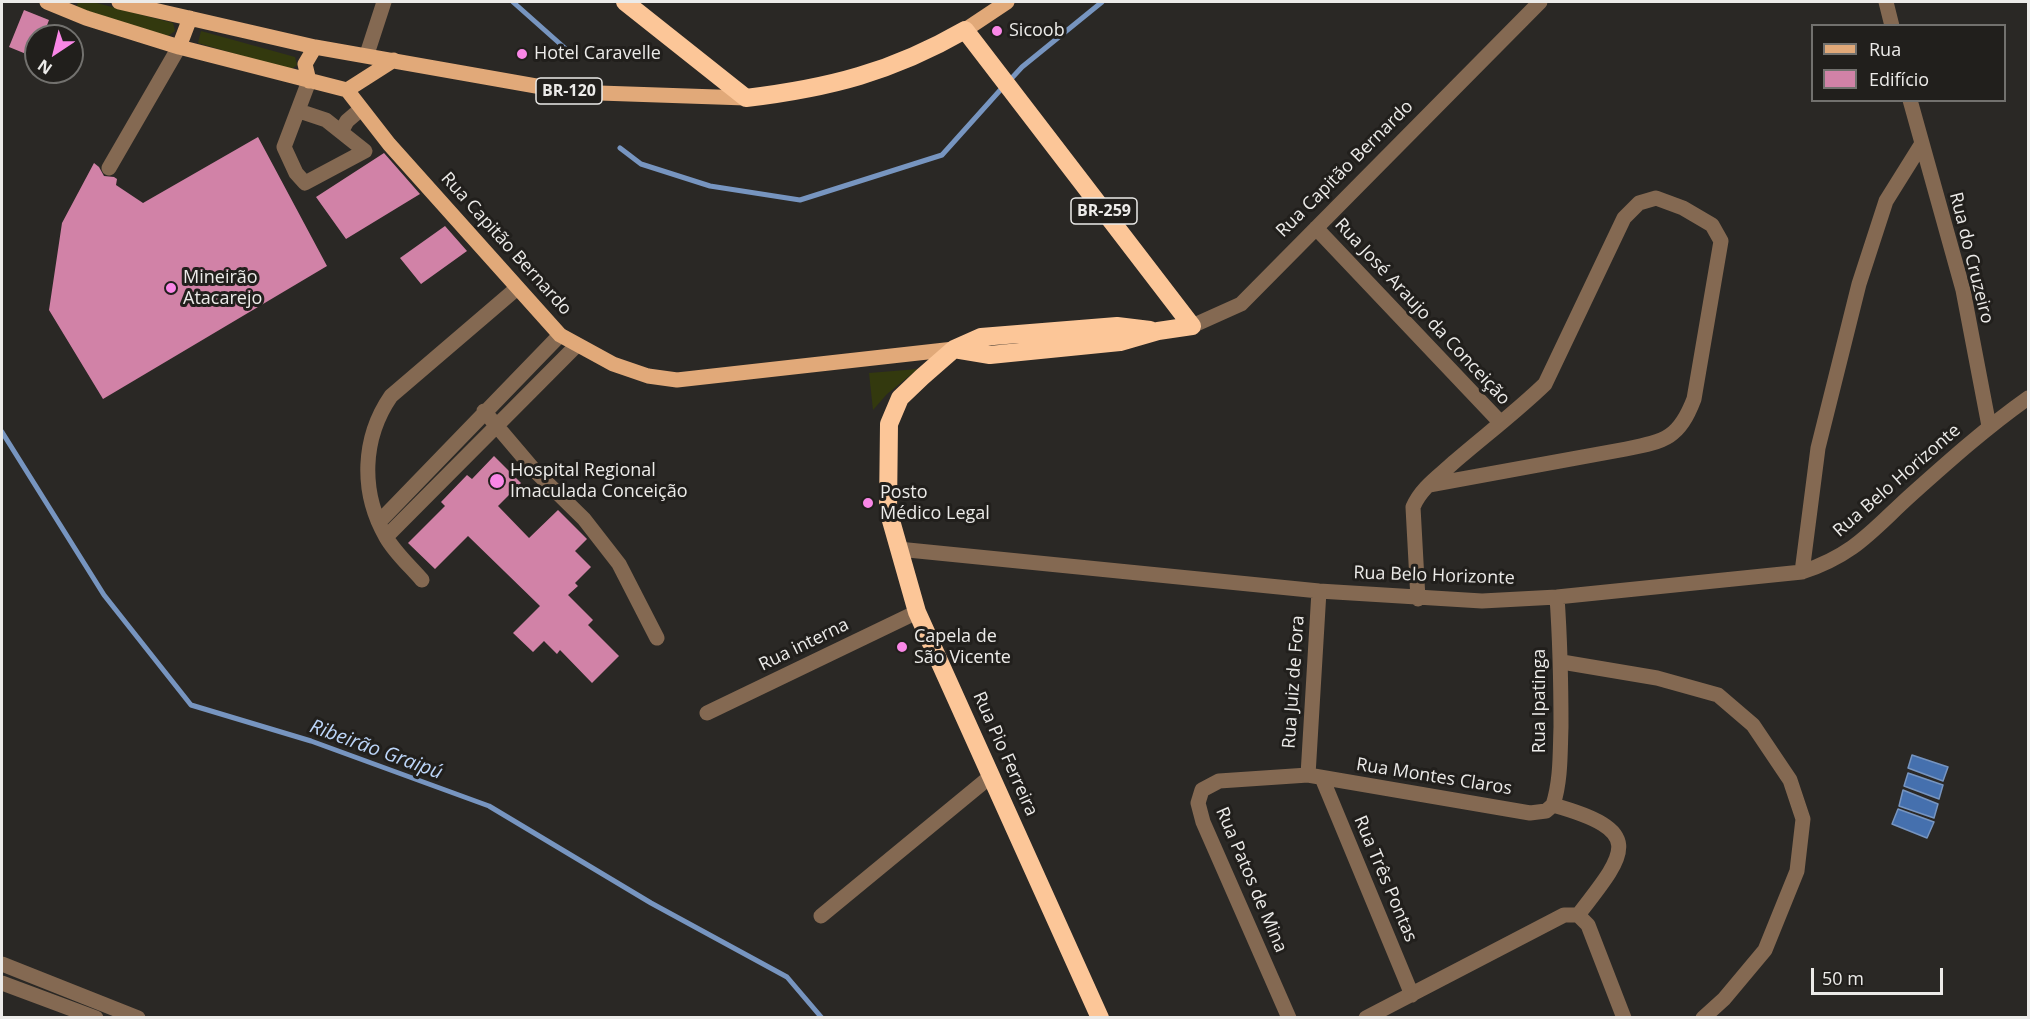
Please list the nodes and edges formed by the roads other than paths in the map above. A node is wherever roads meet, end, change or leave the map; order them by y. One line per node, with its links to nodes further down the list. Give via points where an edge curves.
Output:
1 (47, 2): 11 (main road)
2 (119, 2): 8 (main road, BR-120)
3 (384, 2): 13 (street)
4 (625, 2): 17 (highway)
5 (1007, 2): 10 (main road, BR-120)
6 (1540, 2): 24 (street, Rua Capitão Bernardo)
7 (1886, 2): 9 (street)
8 (190, 18): 11 (main road); 12 (main road, BR-120)
9 (1892, 24)
10 (966, 30): 17 (highway, BR-120, via 889,68 809,90); 26 (highway, BR-259)
11 (179, 47): 15 (main road); 23 (street)
12 (315, 47): 13 (main road, BR-120); 15 (main road, via 305,64)
13 (367, 54): 14 (main road, BR-120)
14 (394, 60): 16 (main road); 17 (main road, BR-120, via 570,92)
15 (309, 81): 16 (main road); 20 (street)
16 (347, 90): 19 (main road, Rua Capitão Bernardo)
17 (746, 98)
18 (1910, 102): 22 (street, Rua do Cruzeiro)
19 (361, 109): 21 (street); 25 (main road, Rua Capitão Bernardo)
20 (298, 111): 21 (street); 21 (street, via 284,147 305,183 365,151)
21 (342, 130)
22 (1921, 145): 34 (street, Rua do Cruzeiro, via 1963,290); 39 (street, via 1886,201 1859,284 1818,448)
23 (109, 168)
24 (1316, 228): 26 (street, Rua Capitão Bernardo, via 1241,304); 32 (street, Rua José Araujo da Conceição)
25 (516, 289): 27 (main road, Rua Capitão Bernardo); 36 (street, via 411,377 378,416 370,437 366,474)
26 (1192, 326): 29 (highway, Rua Capitão Bernardo, via 1120,342 990,355)
27 (560, 335): 28 (main road, Rua Capitão Bernardo); 31 (street)
28 (577, 345): 29 (main road, Rua Capitão Bernardo, via 613,364 648,376 676,380); 33 (street)
29 (954, 349): 38 (highway, Rua Pio Ferreira, via 900,398 888,424 888,510)
30 (2028, 398): 34 (street, Rua Belo Horizonte)
31 (484, 411): 33 (street); 36 (street)
32 (1500, 422): 35 (street); 35 (street, via 1545,384 1623,218 1639,203 1656,198 1712,225 1720,241 1694,399 1686,419 1673,435 1658,443)
33 (495, 425): 37 (street); 45 (street, via 584,519 619,564)
34 (1989, 426): 39 (street, Rua Belo Horizonte, via 1859,545)
35 (1429, 485): 43 (street, via 1413,507)
36 (379, 522): 37 (street)
37 (386, 537): 40 (street)
38 (898, 549): 41 (street, Rua Belo Horizonte); 44 (highway, Rua Pio Ferreira)
39 (1802, 572): 42 (street, Rua Belo Horizonte)
40 (422, 580)
41 (1319, 591): 43 (street, Rua Belo Horizonte); 49 (street, Rua Juiz de Fora)
42 (1557, 597): 43 (street, Rua Belo Horizonte); 46 (street, Rua Ipatinga)
43 (1418, 599)
44 (917, 612): 47 (street, Rua interna); 48 (highway, Rua Pio Ferreira)
45 (657, 638)
46 (1562, 662): 50 (street, Rua Ipatinga, via 1559,779); 62 (street, via 1657,678 1718,695 1753,726 1790,780 1803,819 1797,871 1765,950 1724,999)
47 (707, 713)
48 (991, 776): 52 (street); 58 (highway, Rua Pio Ferreira)
49 (1315, 776): 50 (street, Rua Montes Claros, via 1530,813 1546,811); 55 (street, Rua Três Pontas); 59 (street, Rua Patos de Mina, via 1220,781 1202,790 1198,803)
50 (1553, 805): 51 (street, via 1589,815 1616,834 1620,846 1616,861)
51 (1578, 915): 55 (street, via 1564,915); 61 (street, via 1588,925)
52 (821, 916)
53 (2, 964): 57 (street)
54 (2, 983): 56 (street)
55 (1412, 995): 60 (street)
56 (96, 1017)
57 (138, 1017)
58 (1100, 1017)
59 (1289, 1017)
60 (1366, 1017)
61 (1624, 1017)
62 (1703, 1017)

